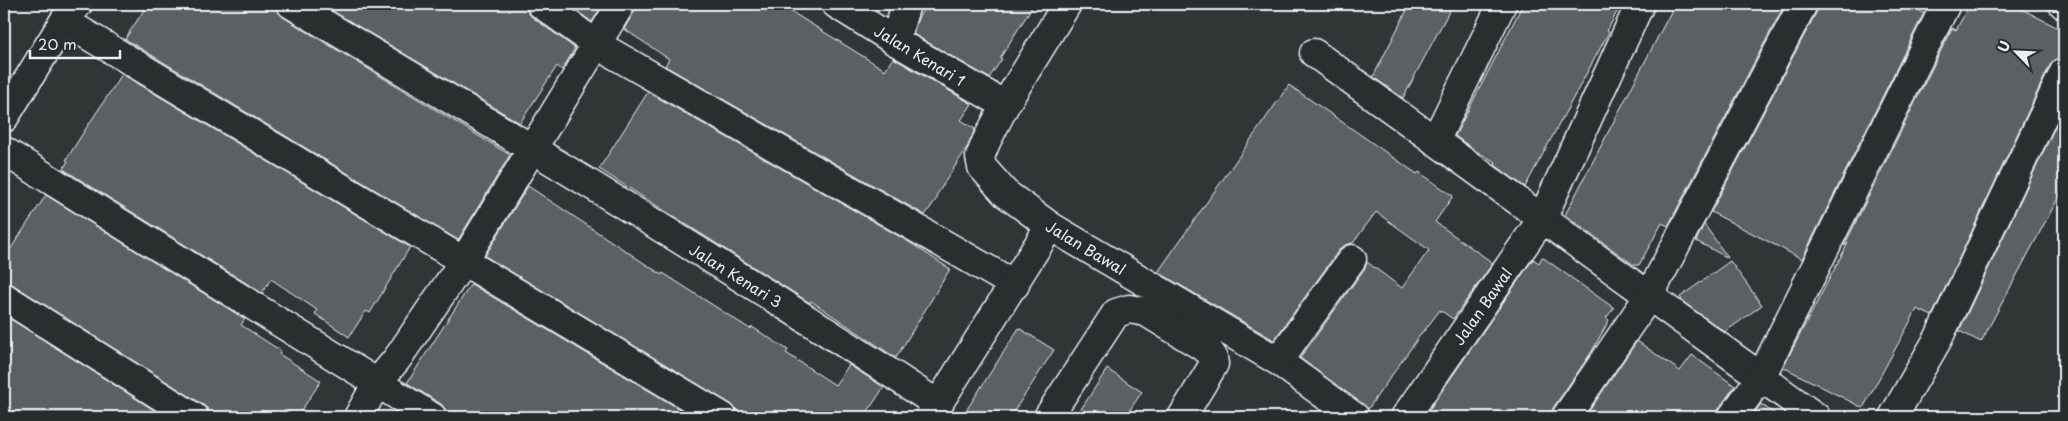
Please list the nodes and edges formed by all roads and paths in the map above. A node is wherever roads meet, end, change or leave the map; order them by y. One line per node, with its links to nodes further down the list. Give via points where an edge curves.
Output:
1 (291, 4): 19 (street, Jalan Kenari 3)
2 (541, 4): 13 (street)
3 (621, 4): 13 (street)
4 (836, 4): 12 (street, Jalan Kenari 1)
5 (906, 4): 12 (street)
6 (1067, 4): 16 (street, Jalan Bawal)
7 (1502, 4): 18 (street)
8 (1640, 4): 21 (street, Jalan Bawal)
9 (1803, 4): 26 (street)
10 (1946, 4): 29 (street)
11 (71, 12): 17 (street); 24 (street)
12 (895, 41): 16 (street, Jalan Kenari 1)
13 (596, 44): 19 (street); 25 (street)
14 (1314, 53): 18 (street)
15 (2064, 72): 43 (street, via 1938,339)
16 (1005, 105): 22 (street, Jalan Bawal, via 980,157 982,167 1005,193)
17 (4, 118)
18 (1435, 141): 21 (street)
19 (532, 148): 24 (street); 31 (street, Jalan Kenari 3, via 786,306)
20 (4, 151): 30 (street)
21 (1542, 219): 26 (street); 39 (street, Jalan Bawal)
22 (1050, 226): 25 (street); 28 (street, Jalan Bawal)
23 (1352, 259): 28 (street)
24 (463, 262): 30 (street); 35 (street)
25 (1014, 285): 31 (street)
26 (1649, 296): 29 (street); 40 (street)
27 (4, 297): 32 (street)
28 (1278, 361): 38 (street, Jalan Bawal)
29 (1761, 377): 41 (street); 42 (street)
30 (377, 383): 33 (street); 34 (street)
31 (934, 411)
32 (194, 417)
33 (358, 417)
34 (432, 417)
35 (723, 417)
36 (1048, 417): 37 (street, via 1116,314 1129,309 1146,312 1208,350 1213,357 1214,364)
37 (1182, 417)
38 (1356, 417)
39 (1405, 417)
40 (1566, 417)
41 (1732, 417)
42 (1816, 417)
43 (1893, 417)

